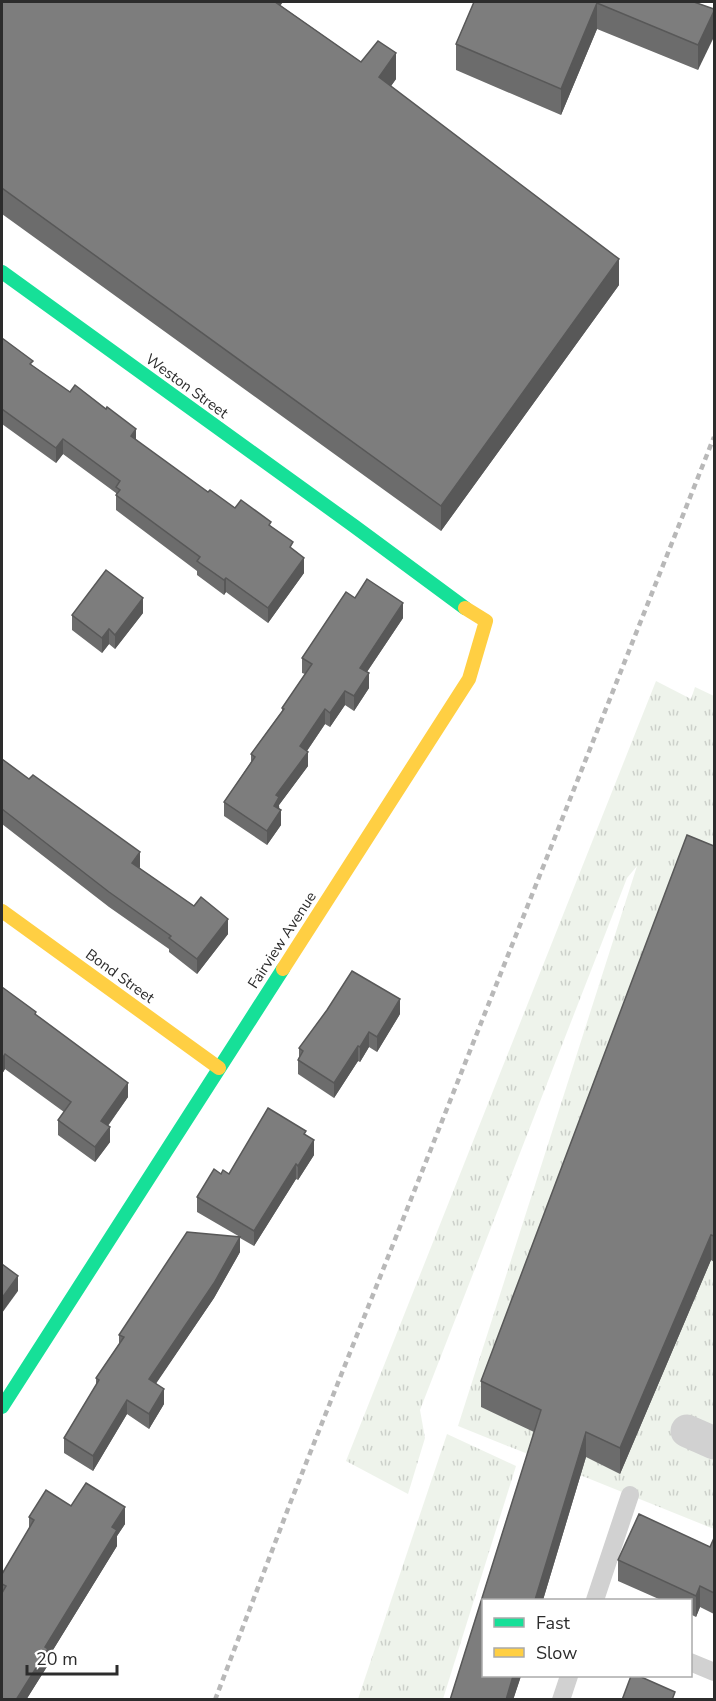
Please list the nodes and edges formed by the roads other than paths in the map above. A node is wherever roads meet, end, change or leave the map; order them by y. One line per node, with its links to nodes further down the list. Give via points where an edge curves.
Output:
1 (2, 272): 2 (street, Weston Street)
2 (354, 526): 4 (street, Fairview Avenue, via 454,602 486,621 469,680)
3 (2, 911): 4 (street, Bond Street)
4 (219, 1068): 5 (street, Fairview Avenue)
5 (2, 1407)
6 (630, 1495): 7 (lane)
7 (595, 1599)
8 (692, 1663): 9 (lane)
9 (714, 1672)
10 (569, 1677): 11 (lane)
11 (561, 1700)

